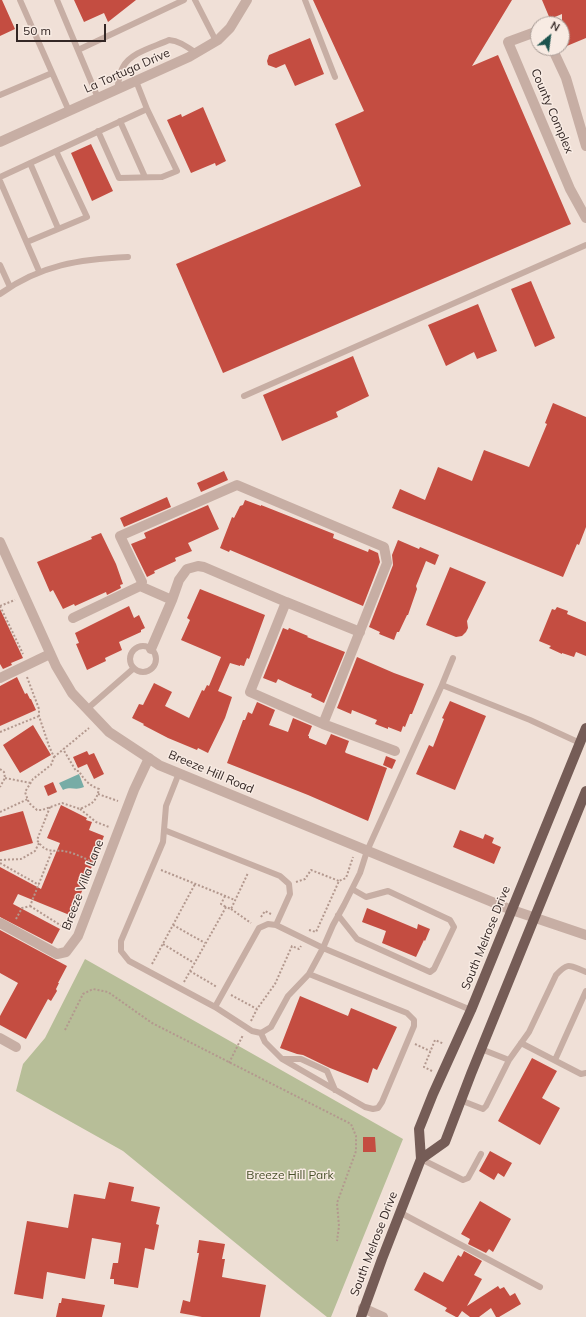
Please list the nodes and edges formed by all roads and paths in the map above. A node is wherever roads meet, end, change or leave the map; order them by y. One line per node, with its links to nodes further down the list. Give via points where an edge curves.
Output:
1 (20, 0): 12 (lane)
2 (57, 0): 9 (lane)
3 (184, 0): 9 (lane)
4 (196, 0): 8 (lane)
5 (247, 0): 8 (street, La Tortuga Drive, via 230,28)
6 (305, 0): 13 (lane)
7 (530, 34): 29 (street, County Complex, via 508,42 570,189)
8 (216, 41): 10 (street, La Tortuga Drive)
9 (78, 50): 17 (lane)
10 (196, 53): 14 (street, La Tortuga Drive); 15 (lane, via 184,44 169,40 132,56 122,69)
11 (556, 56): 23 (street, County Complex, via 566,78)
12 (52, 73): 16 (lane); 19 (lane)
13 (335, 77)
14 (136, 81): 15 (street, La Tortuga Drive); 18 (lane)
15 (117, 89): 17 (street, La Tortuga Drive)
16 (0, 96)
17 (98, 98): 19 (street, La Tortuga Drive)
18 (147, 109): 20 (lane); 27 (lane, via 177,171 162,177)
19 (69, 111): 22 (street, La Tortuga Drive)
20 (120, 121): 21 (lane); 27 (lane)
21 (98, 131): 24 (lane); 27 (lane, via 120,178)
22 (0, 142)
23 (586, 146)
24 (56, 151): 25 (lane); 30 (lane, via 87,217)
25 (30, 163): 26 (lane); 30 (lane)
26 (0, 176)
27 (145, 177)
28 (0, 181): 31 (lane)
29 (586, 218)
30 (58, 228): 31 (lane)
31 (27, 242): 35 (lane)
32 (586, 245): 38 (lane)
33 (128, 257): 35 (lane, via 94,259)
34 (0, 265): 36 (lane)
35 (40, 271): 36 (lane, via 15,282)
36 (10, 287): 37 (lane)
37 (0, 294)
38 (244, 396)
39 (0, 542): 41 (street, Breeze Hill Road)
40 (140, 586): 42 (street); 45 (street); 46 (street, via 142,582 120,536 237,485 384,548 387,563)
41 (24, 596): 44 (path); 48 (street, Breeze Hill Road)
42 (172, 600): 43 (street, via 179,580 187,569 198,566); 47 (street)
43 (286, 602): 46 (street); 57 (street, via 250,692)
44 (0, 606): 50 (path)
45 (73, 618)
46 (360, 632): 57 (street)
47 (151, 649): 51 (lane, via 140,646 133,650 129,657); 51 (lane, via 156,658 153,666 146,671 137,671)
48 (50, 654): 50 (street); 54 (street, Breeze Hill Road, via 72,693)
49 (453, 658): 53 (lane)
50 (25, 666): 52 (street); 55 (path, via 39,708)
51 (134, 668): 54 (lane)
52 (0, 678)
53 (442, 685): 60 (lane); 82 (lane)
54 (87, 709): 56 (street, Breeze Hill Road)
55 (38, 716): 59 (path); 63 (path)
56 (98, 721): 61 (path); 64 (street, Breeze Hill Road, via 109,732)
57 (324, 724): 62 (street)
58 (586, 728): 60 (main road, South Melrose Drive)
59 (0, 732)
60 (580, 743): 97 (main road, South Melrose Drive)
61 (63, 749): 63 (path); 71 (path, via 76,771 93,787 99,789)
62 (395, 751)
63 (54, 757): 68 (path, via 51,765)
64 (149, 758): 66 (street, Breeze Hill Road); 77 (street, Breeze Villa Lane)
65 (0, 769): 67 (path, via 4,772)
66 (179, 773): 78 (lane, via 166,806); 80 (street, Breeze Hill Road)
67 (5, 778): 68 (path); 69 (path)
68 (31, 783): 73 (path, via 25,792)
69 (0, 787)
70 (586, 791): 99 (main road)
71 (98, 794): 72 (path); 75 (path, via 94,803)
72 (107, 796)
73 (28, 799): 74 (path, via 37,810); 76 (path)
74 (50, 807): 75 (path, via 62,803); 79 (path, via 37,840)
75 (80, 809): 77 (path, via 96,822)
76 (0, 812)
77 (118, 830): 86 (street, Breeze Villa Lane)
78 (164, 830): 84 (lane); 85 (lane, via 163,842)
79 (39, 843): 81 (path); 83 (path, via 35,851 21,859)
80 (357, 846): 82 (street, Breeze Hill Road); 87 (path, via 346,878)
81 (52, 851): 86 (path, via 67,851); 90 (path)
82 (367, 851): 91 (lane); 97 (street, Breeze Hill Road)
83 (0, 861): 90 (path)
84 (252, 865): 89 (lane, via 280,876); 93 (path)
85 (153, 866): 88 (path); 112 (lane, via 121,941 121,951 129,961)
86 (105, 867): 106 (street, Breeze Villa Lane)
87 (339, 881): 89 (path, via 311,870 305,879); 107 (path, via 316,932 309,930)
88 (195, 884): 92 (path); 101 (path)
89 (290, 884): 102 (lane, via 290,894)
90 (39, 885): 94 (path)
91 (352, 889): 98 (lane); 98 (lane, via 366,897 388,891 450,920 454,926 434,969 430,972 358,939)
92 (225, 896): 93 (path); 95 (path, via 221,904)
93 (235, 900): 96 (path)
94 (30, 906): 104 (path, via 22,908); 106 (path)
95 (226, 907): 96 (path); 108 (path)
96 (230, 910): 103 (path)
97 (512, 910): 99 (street, Breeze Hill Road); 120 (main road, South Melrose Drive)
98 (338, 915): 110 (lane)
99 (534, 917): 105 (street, Breeze Hill Road); 128 (main road)
100 (0, 923): 104 (street, Breeze Villa Lane)
101 (173, 925): 108 (path); 109 (path)
102 (276, 925): 103 (lane, via 268,924); 107 (lane)
103 (259, 928): 117 (lane)
104 (11, 929): 106 (street, Breeze Villa Lane, via 57,954 66,952)
105 (586, 935)
106 (78, 936)
107 (304, 939): 110 (lane); 117 (path, via 299,949 292,946 275,984 257,1009)
108 (206, 943): 111 (path)
109 (163, 944): 111 (path); 112 (path)
110 (323, 948): 115 (lane); 120 (lane)
111 (194, 963): 113 (path)
112 (148, 972): 116 (lane)
113 (190, 972): 116 (path); 117 (path)
114 (586, 972): 126 (lane, via 569,966 563,967 556,975 529,1032)
115 (309, 974): 122 (lane, via 288,996 271,1027); 125 (lane, via 407,1013 414,1020)
116 (180, 989): 119 (lane)
117 (224, 991): 119 (lane)
118 (586, 991): 132 (lane)
119 (215, 1007): 122 (lane, via 252,1031)
120 (472, 1010): 134 (main road, South Melrose Drive)
121 (65, 1030): 140 (path, via 83,994 93,989 108,992 152,1023 351,1124 356,1136 356,1151 338,1203)
122 (261, 1033): 130 (lane, via 265,1042)
123 (0, 1038): 127 (street)
124 (435, 1040): 129 (path)
125 (408, 1041): 129 (path); 135 (lane, via 378,1108 365,1107)
126 (521, 1043): 131 (lane); 132 (lane)
127 (16, 1047)
128 (481, 1049): 131 (lane); 136 (main road)
129 (430, 1051): 134 (path, via 424,1067)
130 (282, 1059): 135 (lane); 135 (lane, via 301,1059 327,1071)
131 (509, 1060): 136 (lane, via 483,1109)
132 (555, 1060): 133 (lane, via 581,1074)
133 (586, 1073)
134 (442, 1076): 138 (main road, South Melrose Drive, via 419,1129)
135 (335, 1090)
136 (460, 1100): 138 (main road, via 445,1142)
137 (480, 1154): 138 (lane, via 468,1178 463,1180)
138 (421, 1159): 139 (main road, South Melrose Drive)
139 (401, 1213): 141 (lane); 142 (main road, South Melrose Drive)
140 (337, 1241)
141 (540, 1287)
142 (362, 1313): 143 (street)
143 (383, 1317)

